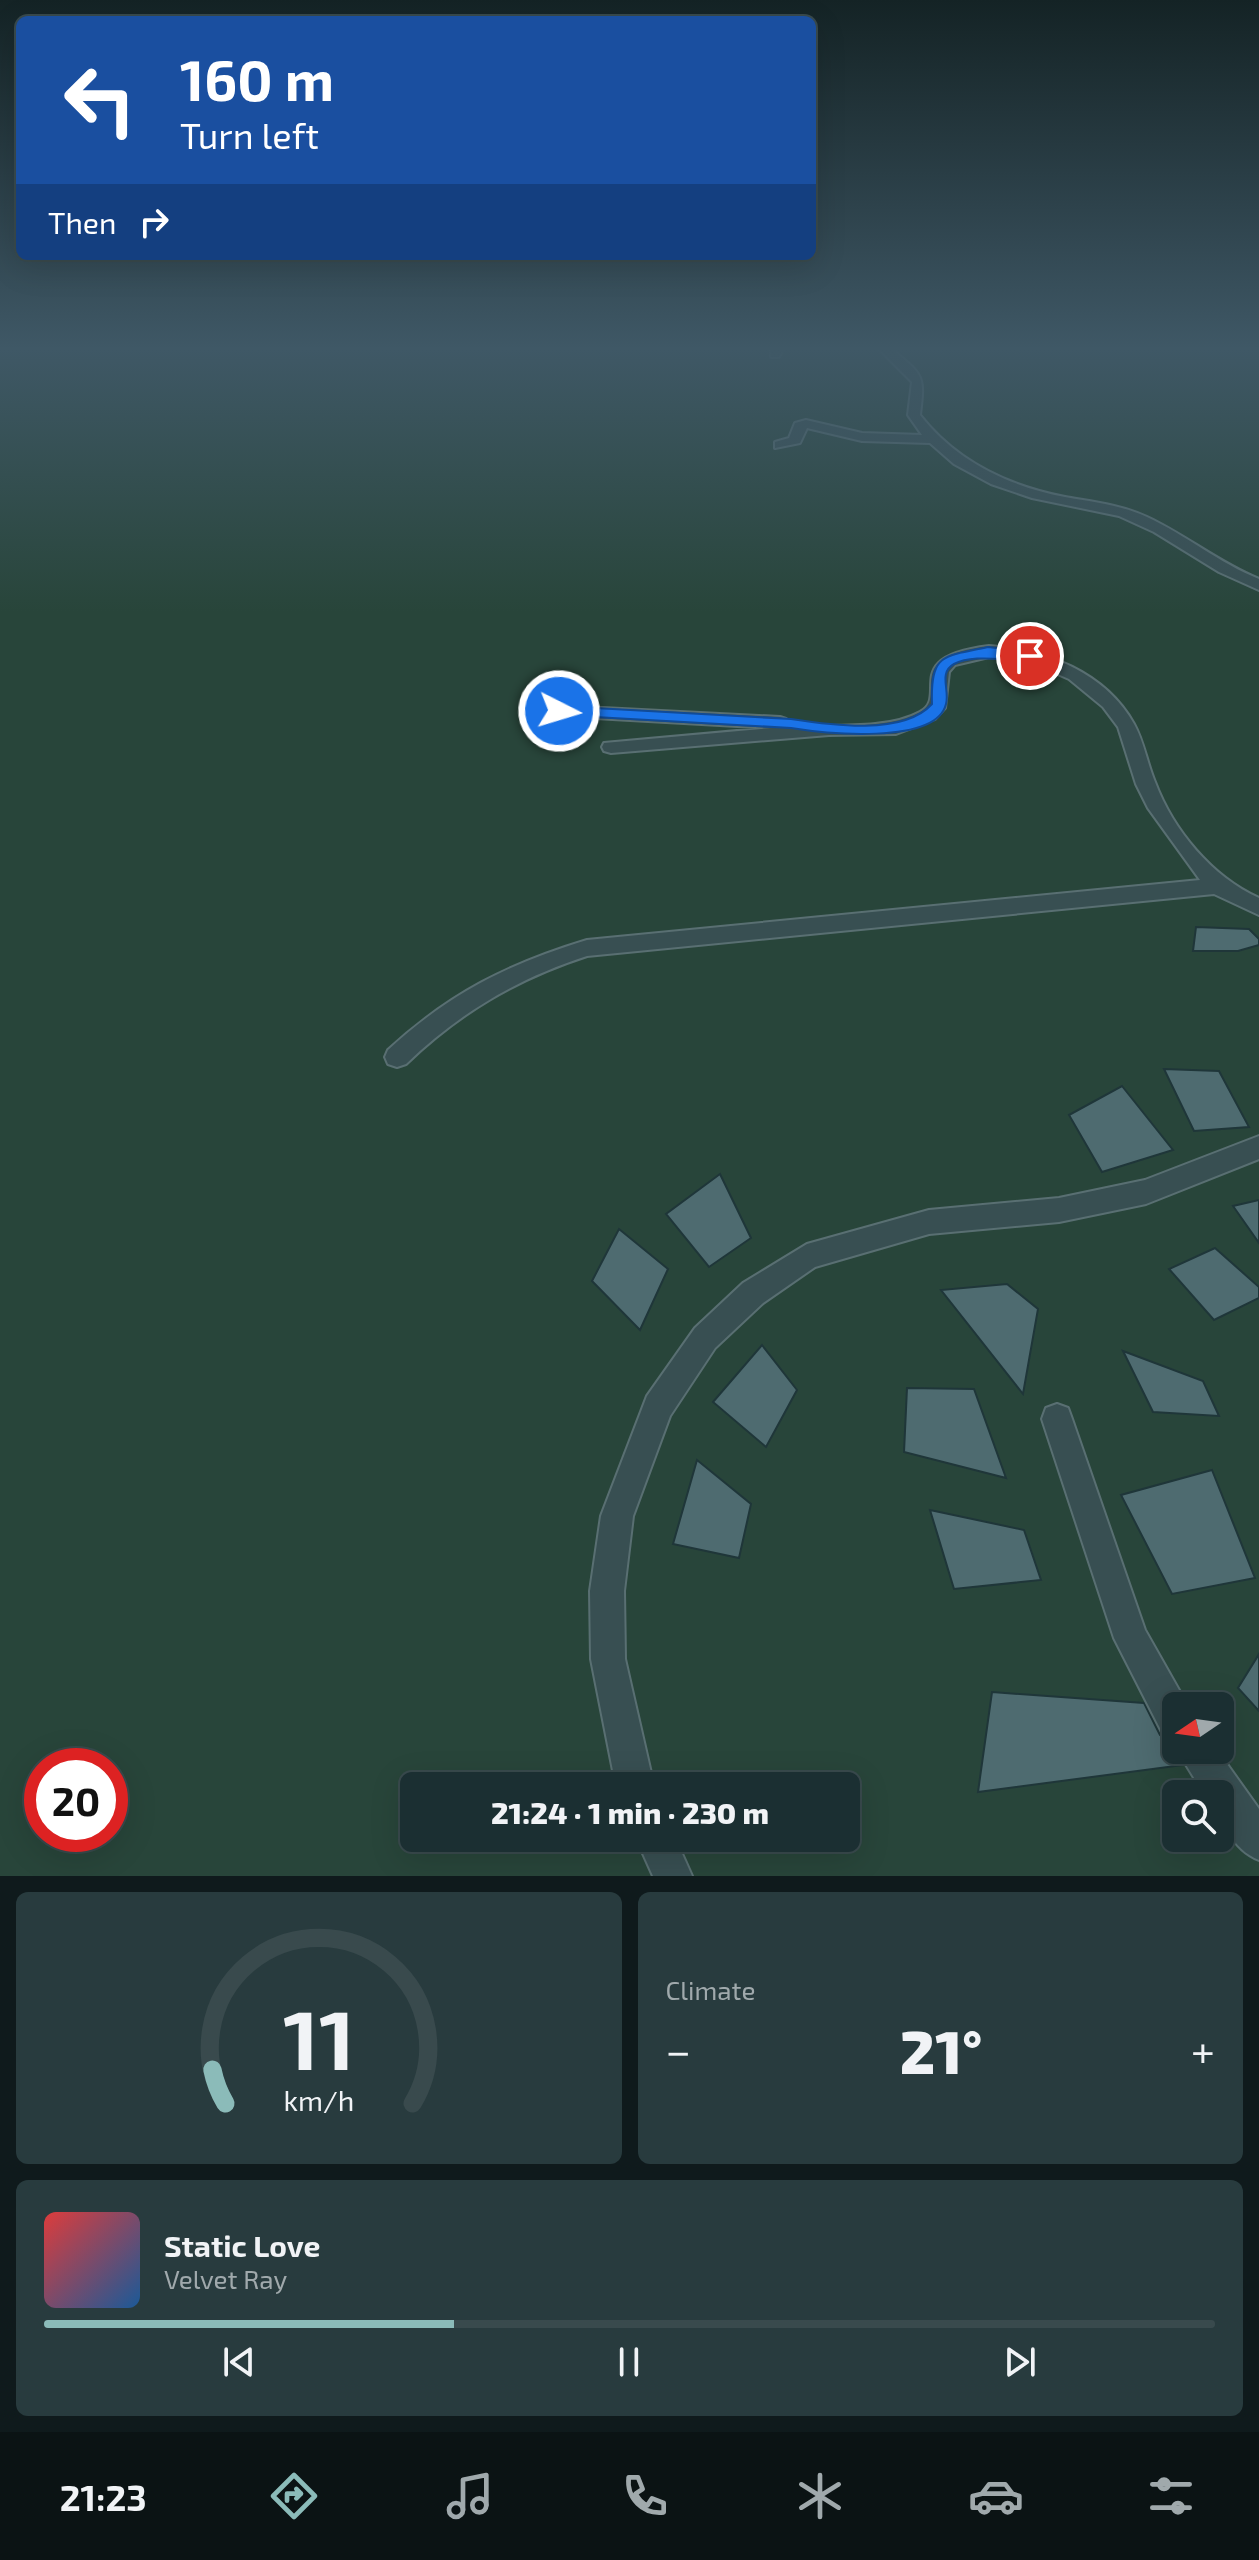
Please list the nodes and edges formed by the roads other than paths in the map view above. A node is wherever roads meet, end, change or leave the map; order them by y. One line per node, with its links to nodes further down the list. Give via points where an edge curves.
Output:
1 (796, 437): 5 (street)
2 (860, 437): 4 (street)
3 (932, 437): 4 (street)
4 (934, 439): 6 (street, via 973,472 1059,500 1124,513)
5 (780, 445)
6 (1259, 585)
7 (538, 689): 8 (street, via 544,702 559,711)
8 (829, 729): 9 (street); 10 (street, via 896,728 929,715 939,704 941,668 966,654 1030,656 1094,689 1124,721 1148,788)
9 (611, 747)
10 (1217, 886): 11 (street); 12 (street, via 587,948 487,985 447,1011)
11 (1259, 907)
12 (397, 1057)
13 (1259, 1147): 17 (street, via 1146,1192 1059,1210 929,1222 807,1257 753,1293 705,1338 658,1407 617,1516 607,1591 608,1659)
14 (1057, 1419): 15 (street, via 1131,1638)
15 (1162, 1695)
16 (1205, 1764): 18 (street)
17 (632, 1772)
18 (1259, 1841)
19 (662, 1852): 20 (street)
20 (673, 1876)

